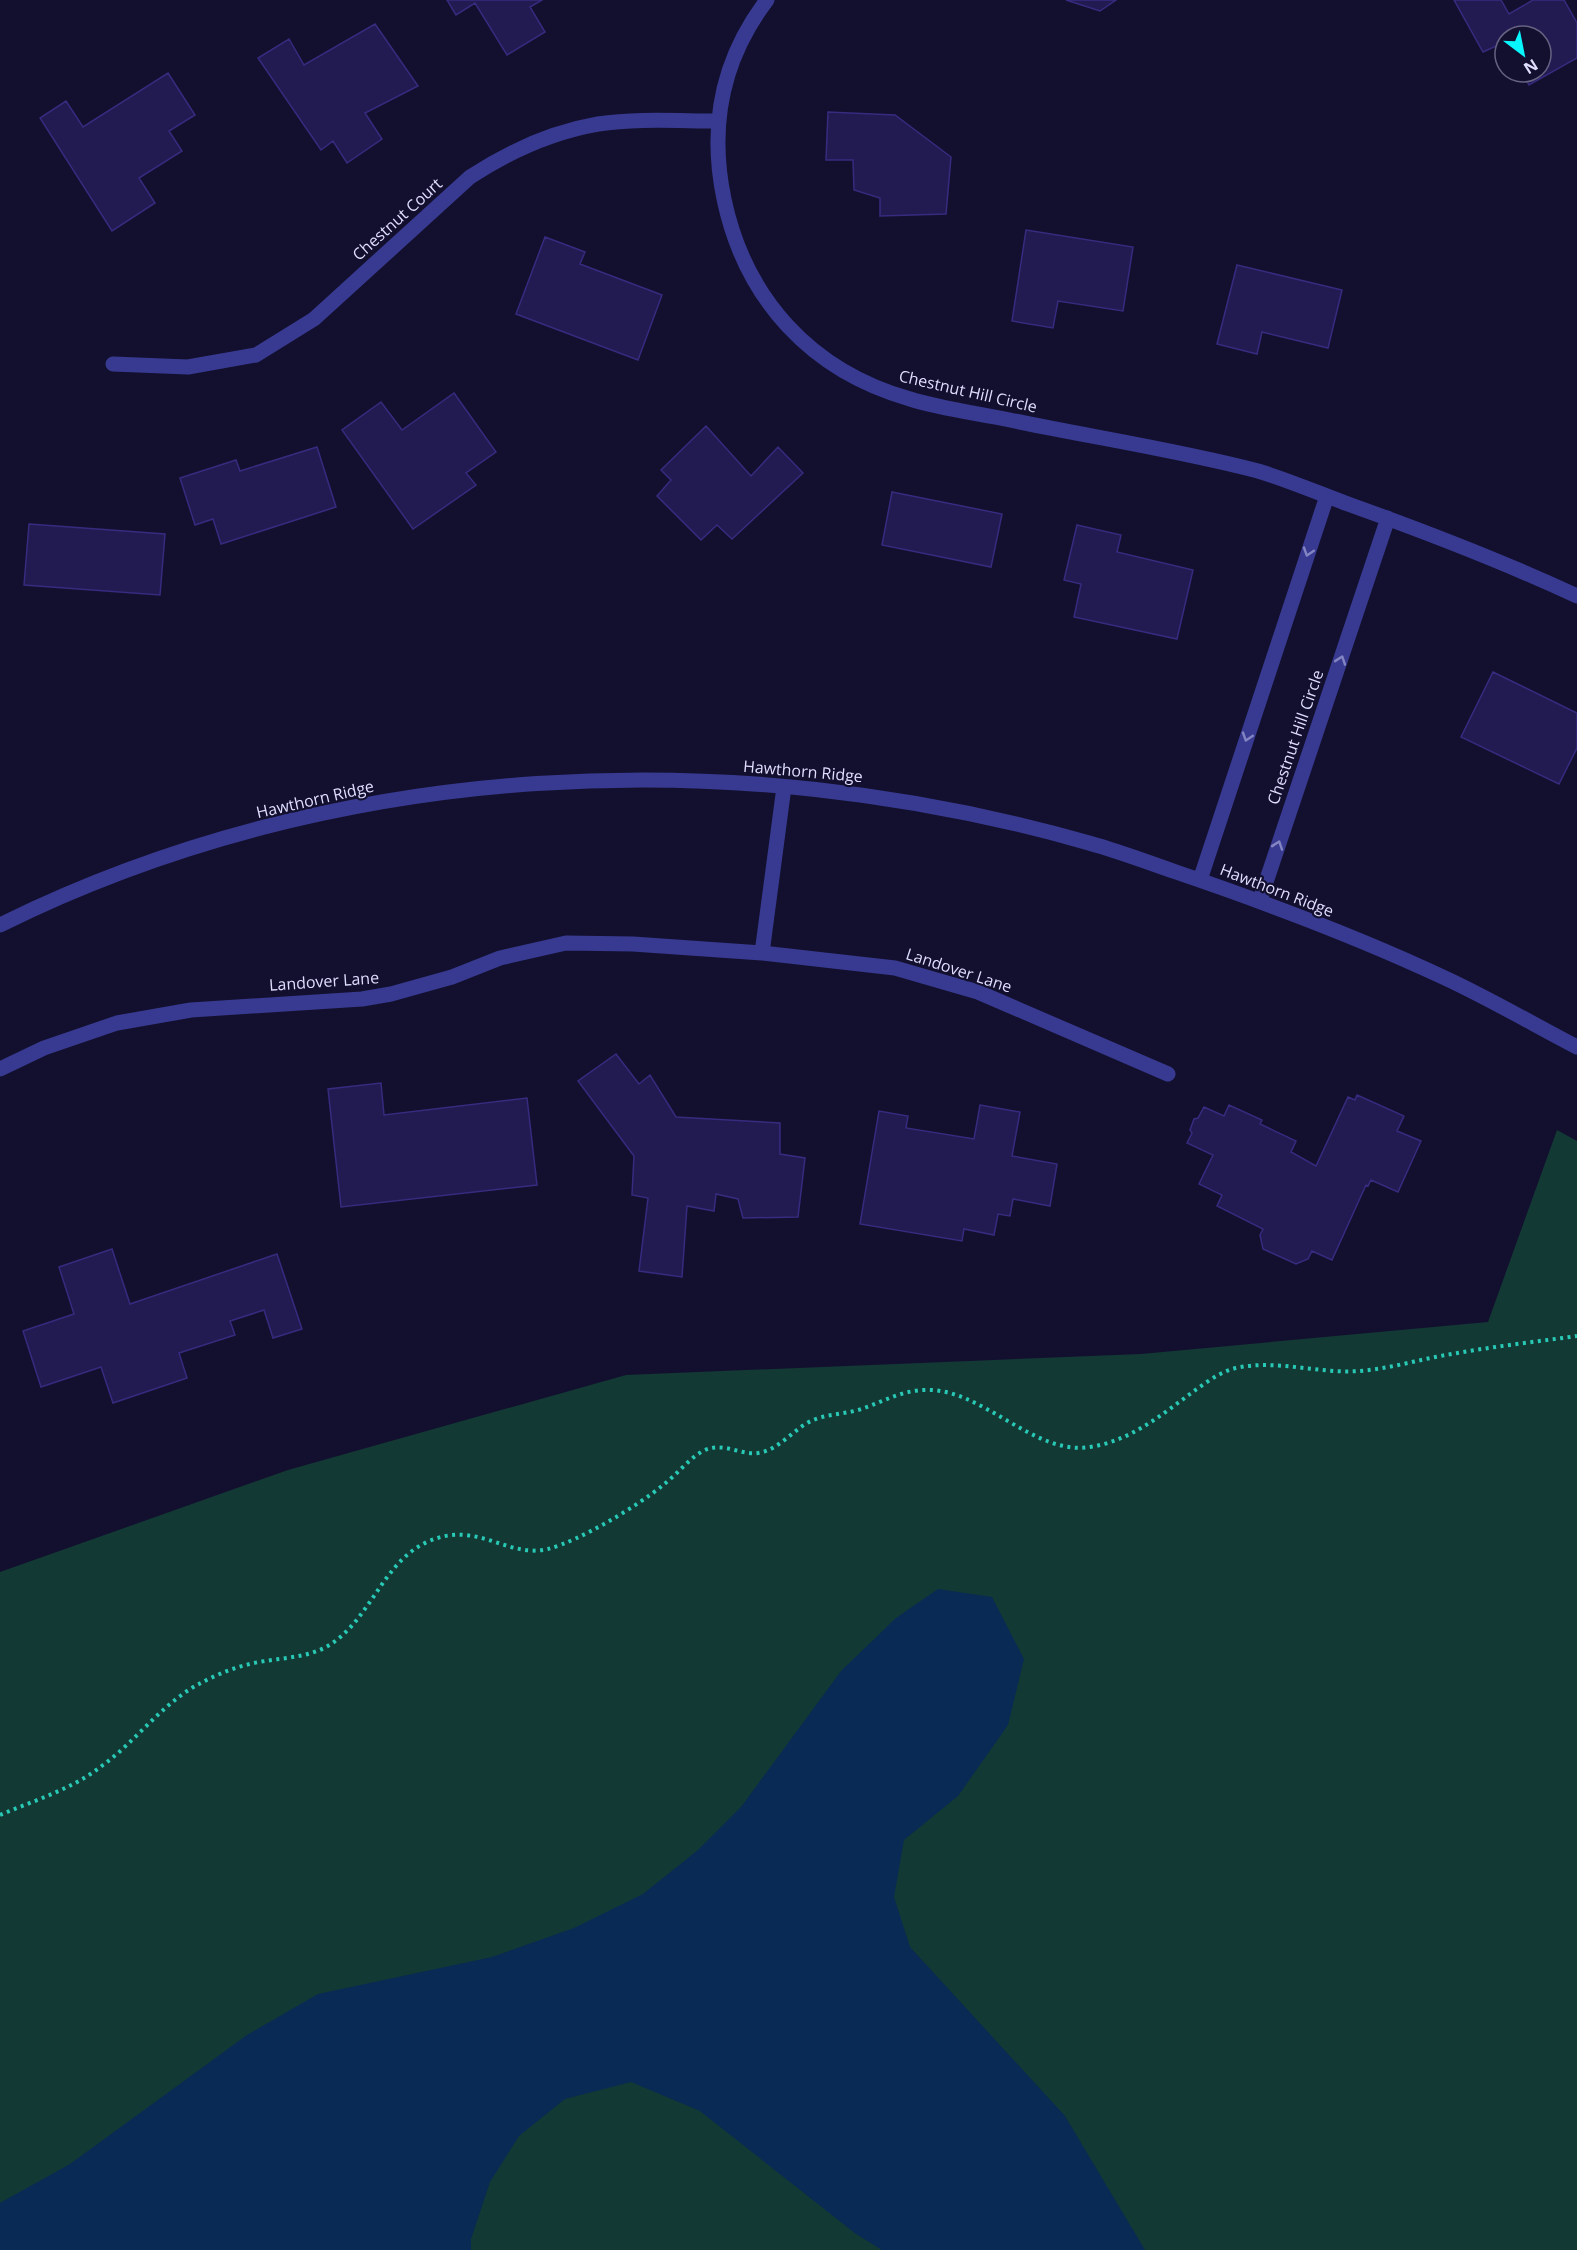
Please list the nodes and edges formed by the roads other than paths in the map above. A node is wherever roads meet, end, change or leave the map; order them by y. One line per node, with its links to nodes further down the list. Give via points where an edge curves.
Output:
1 (767, 0): 2 (street, Chestnut Hill Circle, via 730,69)
2 (718, 122): 3 (street, Chestnut Court, via 598,124 552,136 495,160 470,177 314,319 256,355 188,367); 4 (street, Chestnut Hill Circle, via 717,164 730,225 755,285 797,336 852,377 909,399 1259,472)
3 (113, 364)
4 (1327, 496): 5 (street, Chestnut Hill Circle); 8 (street, one-way to 8)
5 (1389, 518): 6 (street, Chestnut Hill Circle); 9 (street, Chestnut Hill Circle, one-way to 5)
6 (1577, 596)
7 (784, 787): 8 (street, Hawthorn Ridge, via 881,796 1006,822 1091,843); 10 (street, Hawthorn Ridge, via 658,778 562,781 394,800 261,829 170,855 106,878); 11 (street)
8 (1200, 880): 9 (street, Hawthorn Ridge)
9 (1260, 900): 12 (street, Hawthorn Ridge, via 1445,978)
10 (0, 925)
11 (762, 952): 13 (street, Landover Lane, via 633,944 549,945 391,994 191,1010 117,1023 44,1048); 14 (street, Landover Lane, via 895,968 978,992)
12 (1577, 1047)
13 (0, 1069)
14 (1168, 1074)

